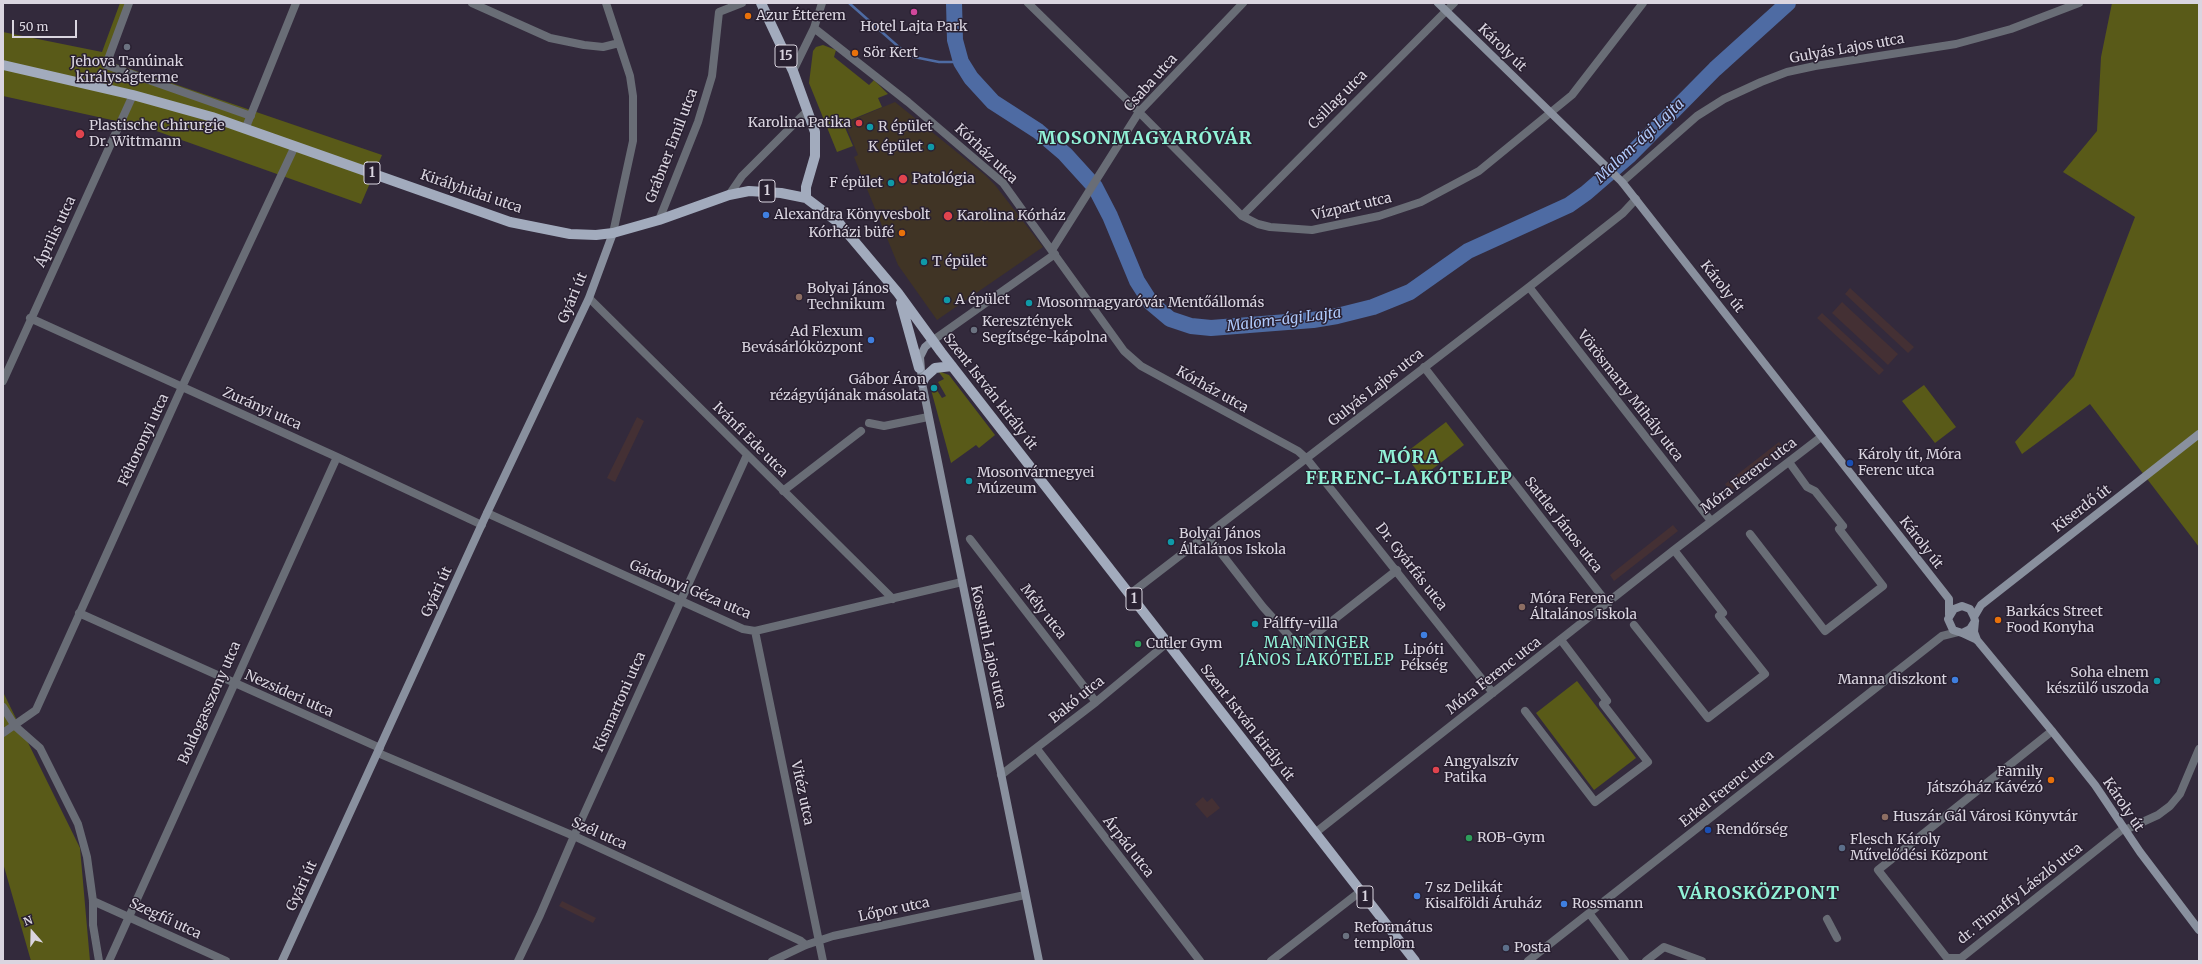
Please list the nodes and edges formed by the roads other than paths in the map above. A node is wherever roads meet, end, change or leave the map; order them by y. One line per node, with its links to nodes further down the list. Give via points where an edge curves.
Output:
1 (128, 3): 23 (street, via 106,65)
2 (296, 3): 23 (street)
3 (472, 3): 16 (street, via 550,38 603,47)
4 (606, 3): 16 (street)
5 (742, 3): 31 (street, Grábner Emil utca, via 719,12 712,76 698,122)
6 (761, 3): 18 (main road, 15)
7 (822, 3): 15 (street)
8 (1243, 3): 21 (street, Csaba utca)
9 (1438, 3): 14 (street, Károly út)
10 (1454, 3): 14 (street, Csillag utca)
11 (1643, 3): 22 (street, Vízpart utca, via 1572,96)
12 (2079, 3): 26 (street, Gulyás Lajos utca, via 2011,28 1956,44 1787,72 1724,99 1697,116)
13 (1031, 4): 21 (street, Vízpart utca)
14 (1446, 11): 22 (street, Károly út); 30 (street, Csillag utca)
15 (814, 28): 18 (street); 33 (street, Kórház utca, via 908,102 1003,183)
16 (619, 43): 32 (street, via 634,96 634,119 633,141)
17 (3, 65): 19 (main road, Királyhidai utca / 1)
18 (792, 71): 20 (main road, 15)
19 (133, 95): 24 (main road, Királyhidai utca / 1); 37 (street, Április utca)
20 (808, 110): 27 (street, via 742,176); 28 (main road, 15, via 815,141)
21 (1139, 112): 30 (street, Vízpart utca); 33 (street, Csaba utca)
22 (1551, 114): 26 (street, Károly út); 30 (street, Vízpart utca, via 1479,171 1421,202 1380,216 1312,230 1270,227)
23 (251, 116): 24 (street)
24 (246, 128): 25 (main road, Királyhidai utca / 1)
25 (295, 146): 32 (main road, Királyhidai utca / 1, via 510,222 570,234); 44 (street, Féltoronyi utca)
26 (1619, 179): 29 (street, Károly út)
27 (728, 195): 28 (main road, Királyhidai utca / 1, via 763,191); 31 (main road, Királyhidai utca / 1)
28 (806, 198): 35 (main road, Királyhidai utca / 1, via 839,223)
29 (1636, 199): 34 (street, Gulyás Lajos utca, via 1623,213); 49 (street, Károly út)
30 (1242, 216)
31 (659, 220): 32 (main road, Királyhidai utca / 1)
32 (613, 233): 36 (street, Gyári út)
33 (1053, 252): 38 (street, Csaba utca); 52 (street, Kórház utca, via 1124,351 1141,366 1298,451)
34 (1529, 287): 40 (street, Gulyás Lajos utca); 56 (street, Vörösmarty Mihály utca)
35 (898, 293): 38 (main road, Szent István király út / 1); 41 (main road)
36 (589, 298): 50 (street, Ivánfi Ede utca); 55 (street, Gyári út)
37 (30, 318): 42 (street, Április utca); 44 (street, Zurányi utca)
38 (932, 341): 39 (main road, Szent István király út / 1); 41 (street, Kossuth Lajos utca, via 920,357)
39 (952, 366): 43 (main road, via 935,368); 64 (main road, Szent István király út / 1)
40 (1424, 367): 52 (street, Gulyás Lajos utca); 68 (street, Sattler János utca)
41 (920, 368): 43 (street, Kossuth Lajos utca)
42 (3, 381)
43 (922, 383): 45 (street, Kossuth Lajos utca)
44 (182, 387): 51 (street, Zurányi utca); 71 (street, Féltoronyi utca)
45 (928, 417): 46 (street, via 884,426); 63 (street, Kossuth Lajos utca)
46 (869, 423)
47 (861, 431): 54 (street)
48 (2199, 434): 69 (street, Kiserdő út)
49 (1821, 437): 53 (street, Móra Ferenc utca); 66 (street, Károly út)
50 (746, 455): 54 (street, Ivánfi Ede utca); 67 (street, Kismartoni utca)
51 (337, 457): 57 (street, Zurányi utca); 81 (street, Boldogasszony utca)
52 (1307, 459): 59 (street, Gulyás Lajos utca); 62 (street, Dr. Gyárfás utca)
53 (1789, 462): 56 (street, Móra Ferenc utca); 58 (street, via 1807,487 1815,491 1843,526 1839,529 1883,586 1825,631)
54 (783, 491): 65 (street, Ivánfi Ede utca)
55 (487, 513): 57 (street, Gyári út); 67 (street, Gárdonyi Géza utca)
56 (1711, 521): 61 (street, Móra Ferenc utca)
57 (482, 524): 91 (street, Gyári út)
58 (1750, 534)
59 (1207, 535): 62 (street, via 1263,607 1299,647); 64 (street, Gulyás Lajos utca)
60 (970, 539): 83 (street, Mély utca)
61 (1674, 550): 68 (street, Móra Ferenc utca); 74 (street, via 1723,613 1719,616 1764,674 1708,718)
62 (1397, 570): 82 (street, Dr. Gyárfás utca)
63 (962, 582): 65 (street, Gárdonyi Géza utca); 92 (street, Kossuth Lajos utca)
64 (1130, 594): 80 (main road, Szent István király út / 1)
65 (893, 599): 75 (street, Gárdonyi Géza utca)
66 (1949, 599): 70 (street); 72 (street)
67 (680, 600): 75 (street, Gárdonyi Géza utca, via 743,629); 95 (street, Kismartoni utca)
68 (1608, 604): 78 (street, Móra Ferenc utca)
69 (1981, 604): 70 (street, Kiserdő út); 73 (street, Kiserdő út)
70 (1964, 607): 72 (street, via 1954,609); 73 (street)
71 (79, 612): 81 (street, Nezsideri utca); 86 (street, Féltoronyi utca, via 36,710)
72 (1949, 617): 76 (street, via 1951,627); 77 (street)
73 (1975, 619): 76 (street, via 1970,629); 79 (street, via 1974,632)
74 (1634, 625)
75 (755, 631): 104 (street, Vitéz utca)
76 (1960, 632): 77 (street, Erkel Ferenc utca); 79 (street, Károly út)
77 (1942, 636): 99 (street, Erkel Ferenc utca)
78 (1560, 640): 82 (street, Móra Ferenc utca); 85 (street, via 1608,700 1603,704 1648,762 1595,802)
79 (1977, 640): 87 (street, Károly út)
80 (1167, 643): 83 (street, Bakó utca); 94 (main road, Szent István király út / 1)
81 (234, 683): 91 (street, Nezsideri utca); 100 (street, Boldogasszony utca)
82 (1493, 693): 94 (street, Móra Ferenc utca)
83 (1096, 702): 89 (street, Bakó utca)
84 (3, 707): 86 (street)
85 (1525, 711)
86 (15, 726): 88 (street, Féltoronyi utca); 98 (street, via 40,748 78,824 88,857)
87 (2052, 731): 93 (street, Károly út, via 2095,785); 93 (street, dr. Timaffy László utca, via 1878,870 1947,958 1961,958)
88 (3, 733)
89 (1037, 749): 92 (street, Bakó utca); 114 (street, Árpád utca)
90 (2199, 749): 93 (street, via 2180,794 2170,806 2158,815)
91 (379, 750): 95 (street, Szél utca); 109 (street, Gyári út)
92 (1001, 776): 97 (street, Kossuth Lajos utca)
93 (2125, 829): 102 (street, Károly út)
94 (1315, 833): 96 (main road, Szent István király út / 1)
95 (574, 836): 105 (street, Szél utca); 110 (street, Kismartoni utca)
96 (1361, 891): 115 (street); 116 (main road, Szent István király út / 1)
97 (1026, 895): 104 (street, Lőpor utca); 113 (street, Kossuth Lajos utca)
98 (93, 901): 100 (street, Szegfű utca); 106 (street, via 93,925)
99 (1589, 913): 117 (street, Erkel Ferenc utca); 118 (street)
100 (129, 916): 107 (street, Boldogasszony utca); 108 (street, Szegfű utca)
101 (1826, 919): 103 (street)
102 (2199, 930)
103 (1837, 938)
104 (818, 940): 105 (street, Lőpor utca); 112 (street, Vitéz utca)
105 (806, 945): 111 (street, Lőpor utca)
106 (99, 961)
107 (109, 961)
108 (226, 961)
109 (282, 961)
110 (518, 961)
111 (772, 961)
112 (823, 961)
113 (1039, 961)
114 (1200, 961)
115 (1271, 961)
116 (1415, 961)
117 (1528, 961)
118 (1625, 961)
119 (1646, 961): 120 (street, via 1664,947)
120 (1702, 961)

